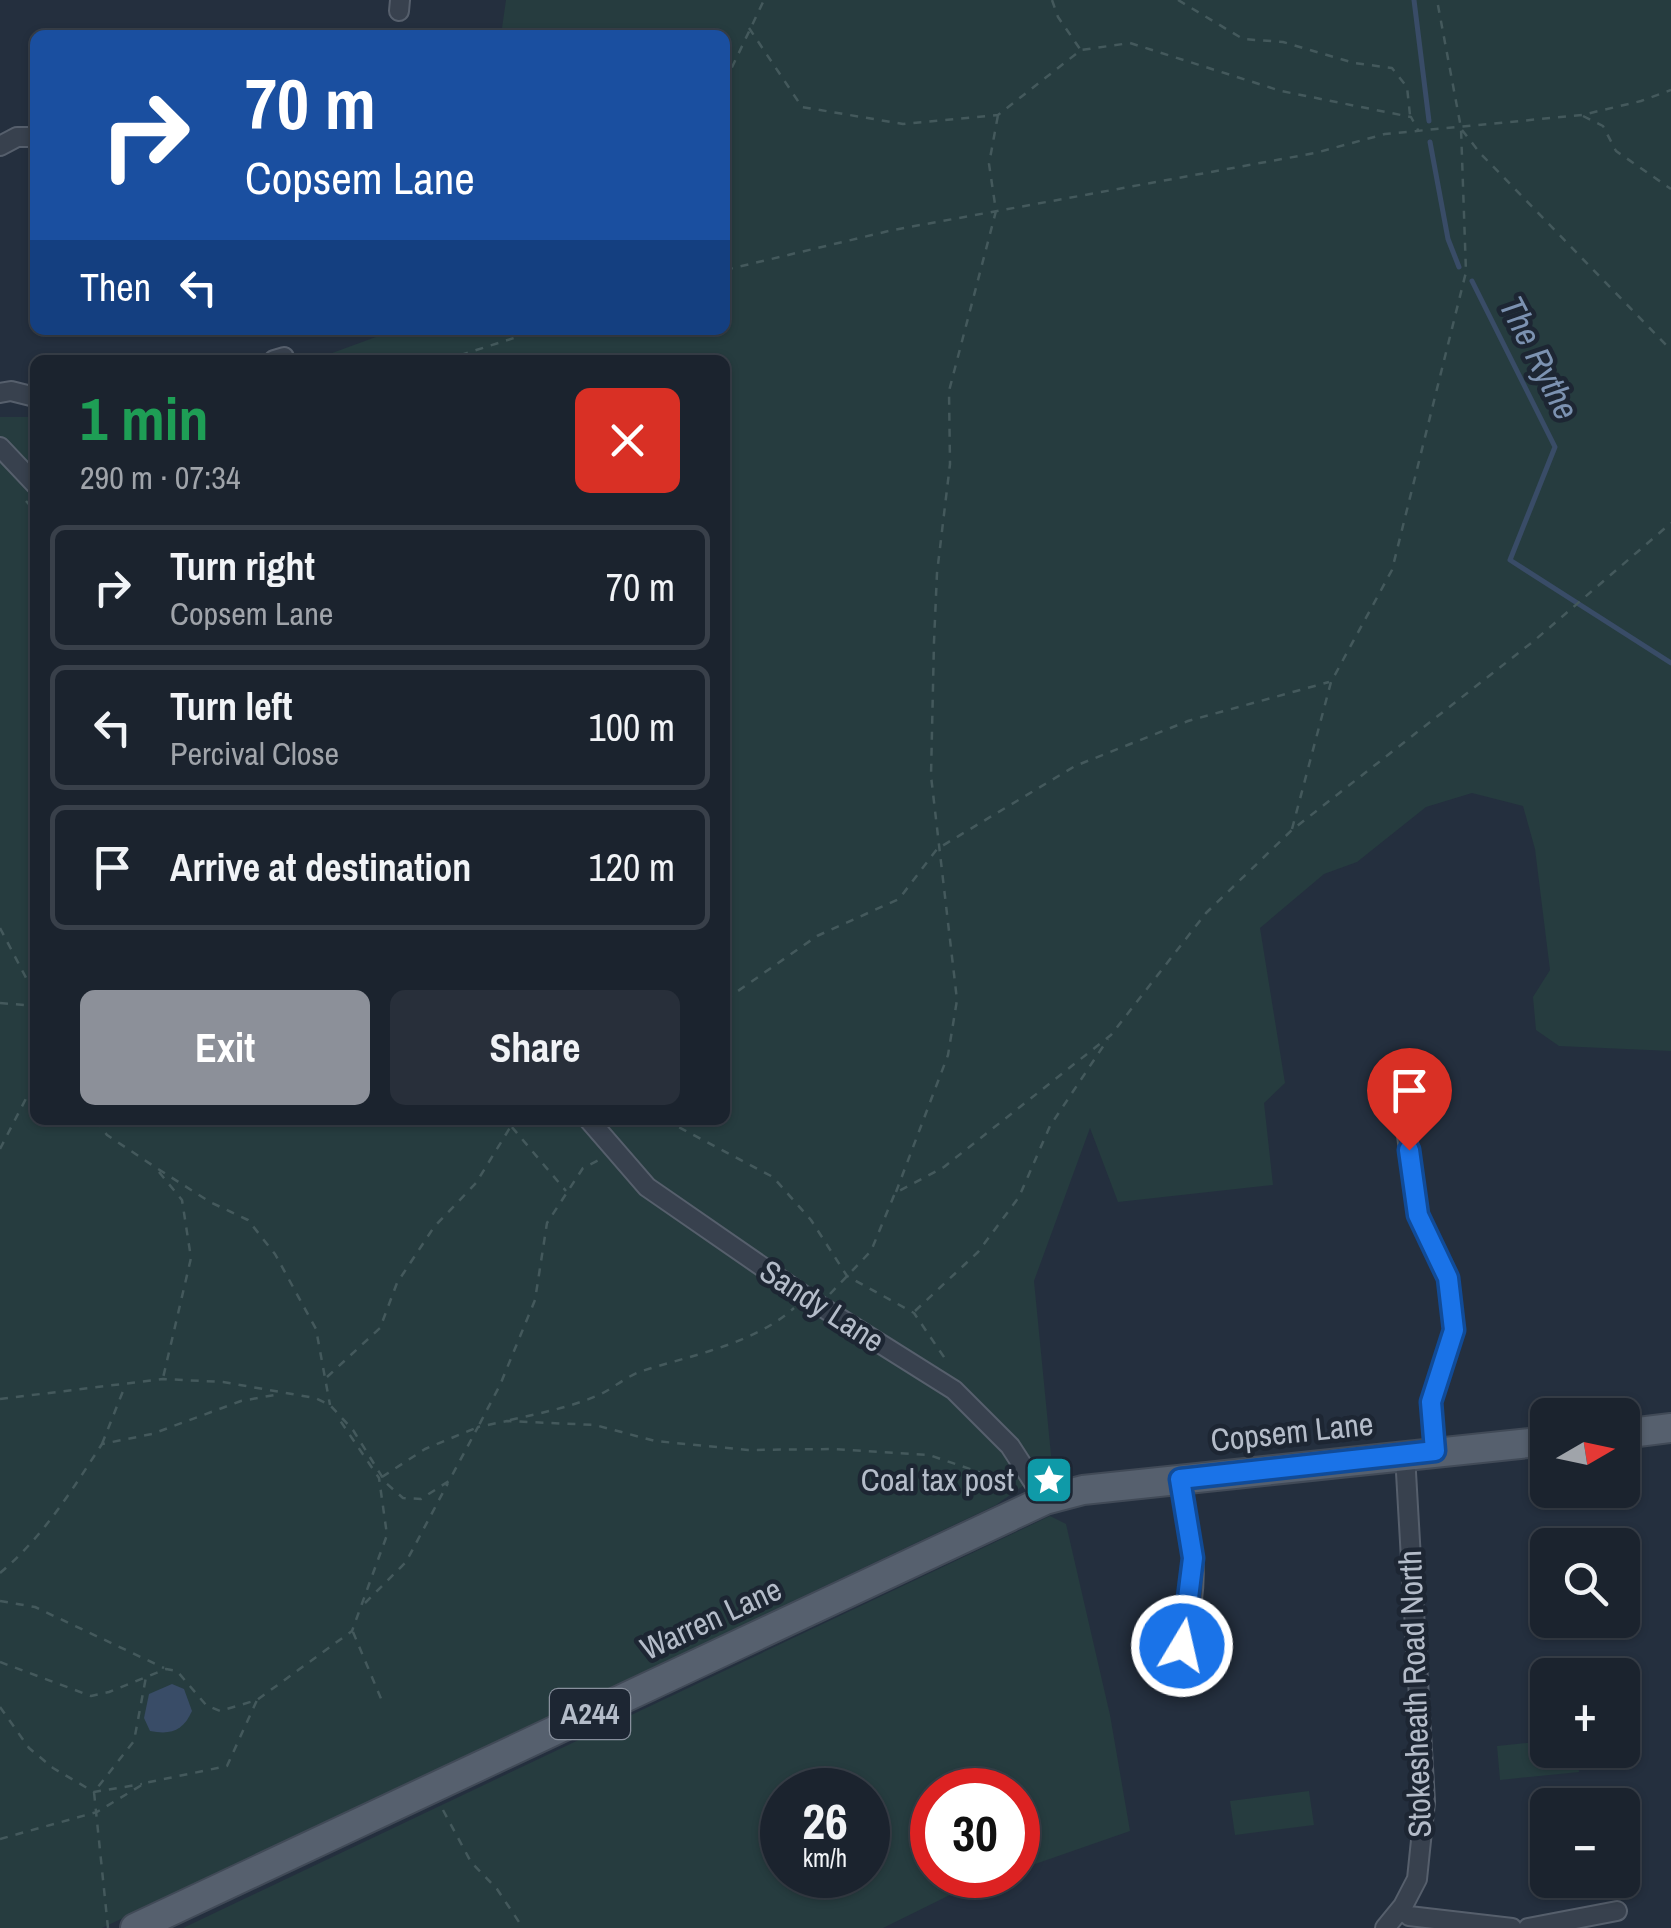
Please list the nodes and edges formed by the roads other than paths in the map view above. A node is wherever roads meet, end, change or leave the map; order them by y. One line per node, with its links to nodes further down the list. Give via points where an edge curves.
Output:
1 (30, 137): 2 (street)
2 (0, 146)
3 (0, 393): 4 (street)
4 (30, 396)
5 (0, 447): 6 (street)
6 (30, 479)
7 (1400, 1085): 12 (street, via 1418,1215 1448,1278 1454,1330 1431,1402)
8 (593, 1125): 15 (street, Sandy Lane, via 647,1186 954,1390 1010,1446)
9 (1671, 1428): 10 (main road)
10 (1640, 1432)
11 (1530, 1442): 12 (main road, Copsem Lane / A244)
12 (1435, 1451): 13 (main road, Copsem Lane / A244)
13 (1405, 1454): 14 (main road, Copsem Lane / A244); 18 (street, Stokesheath Road North, via 1424,1802 1420,1866)
14 (1180, 1479): 15 (main road, Copsem Lane / A244); 16 (street, via 1193,1558)
15 (1045, 1500): 19 (main road, Warren Lane / A244)
16 (1178, 1678)
17 (1618, 1911): 22 (street)
18 (1407, 1917): 20 (street); 21 (street)
19 (135, 1928)
20 (1385, 1928)
21 (1512, 1928)
22 (1528, 1928)

